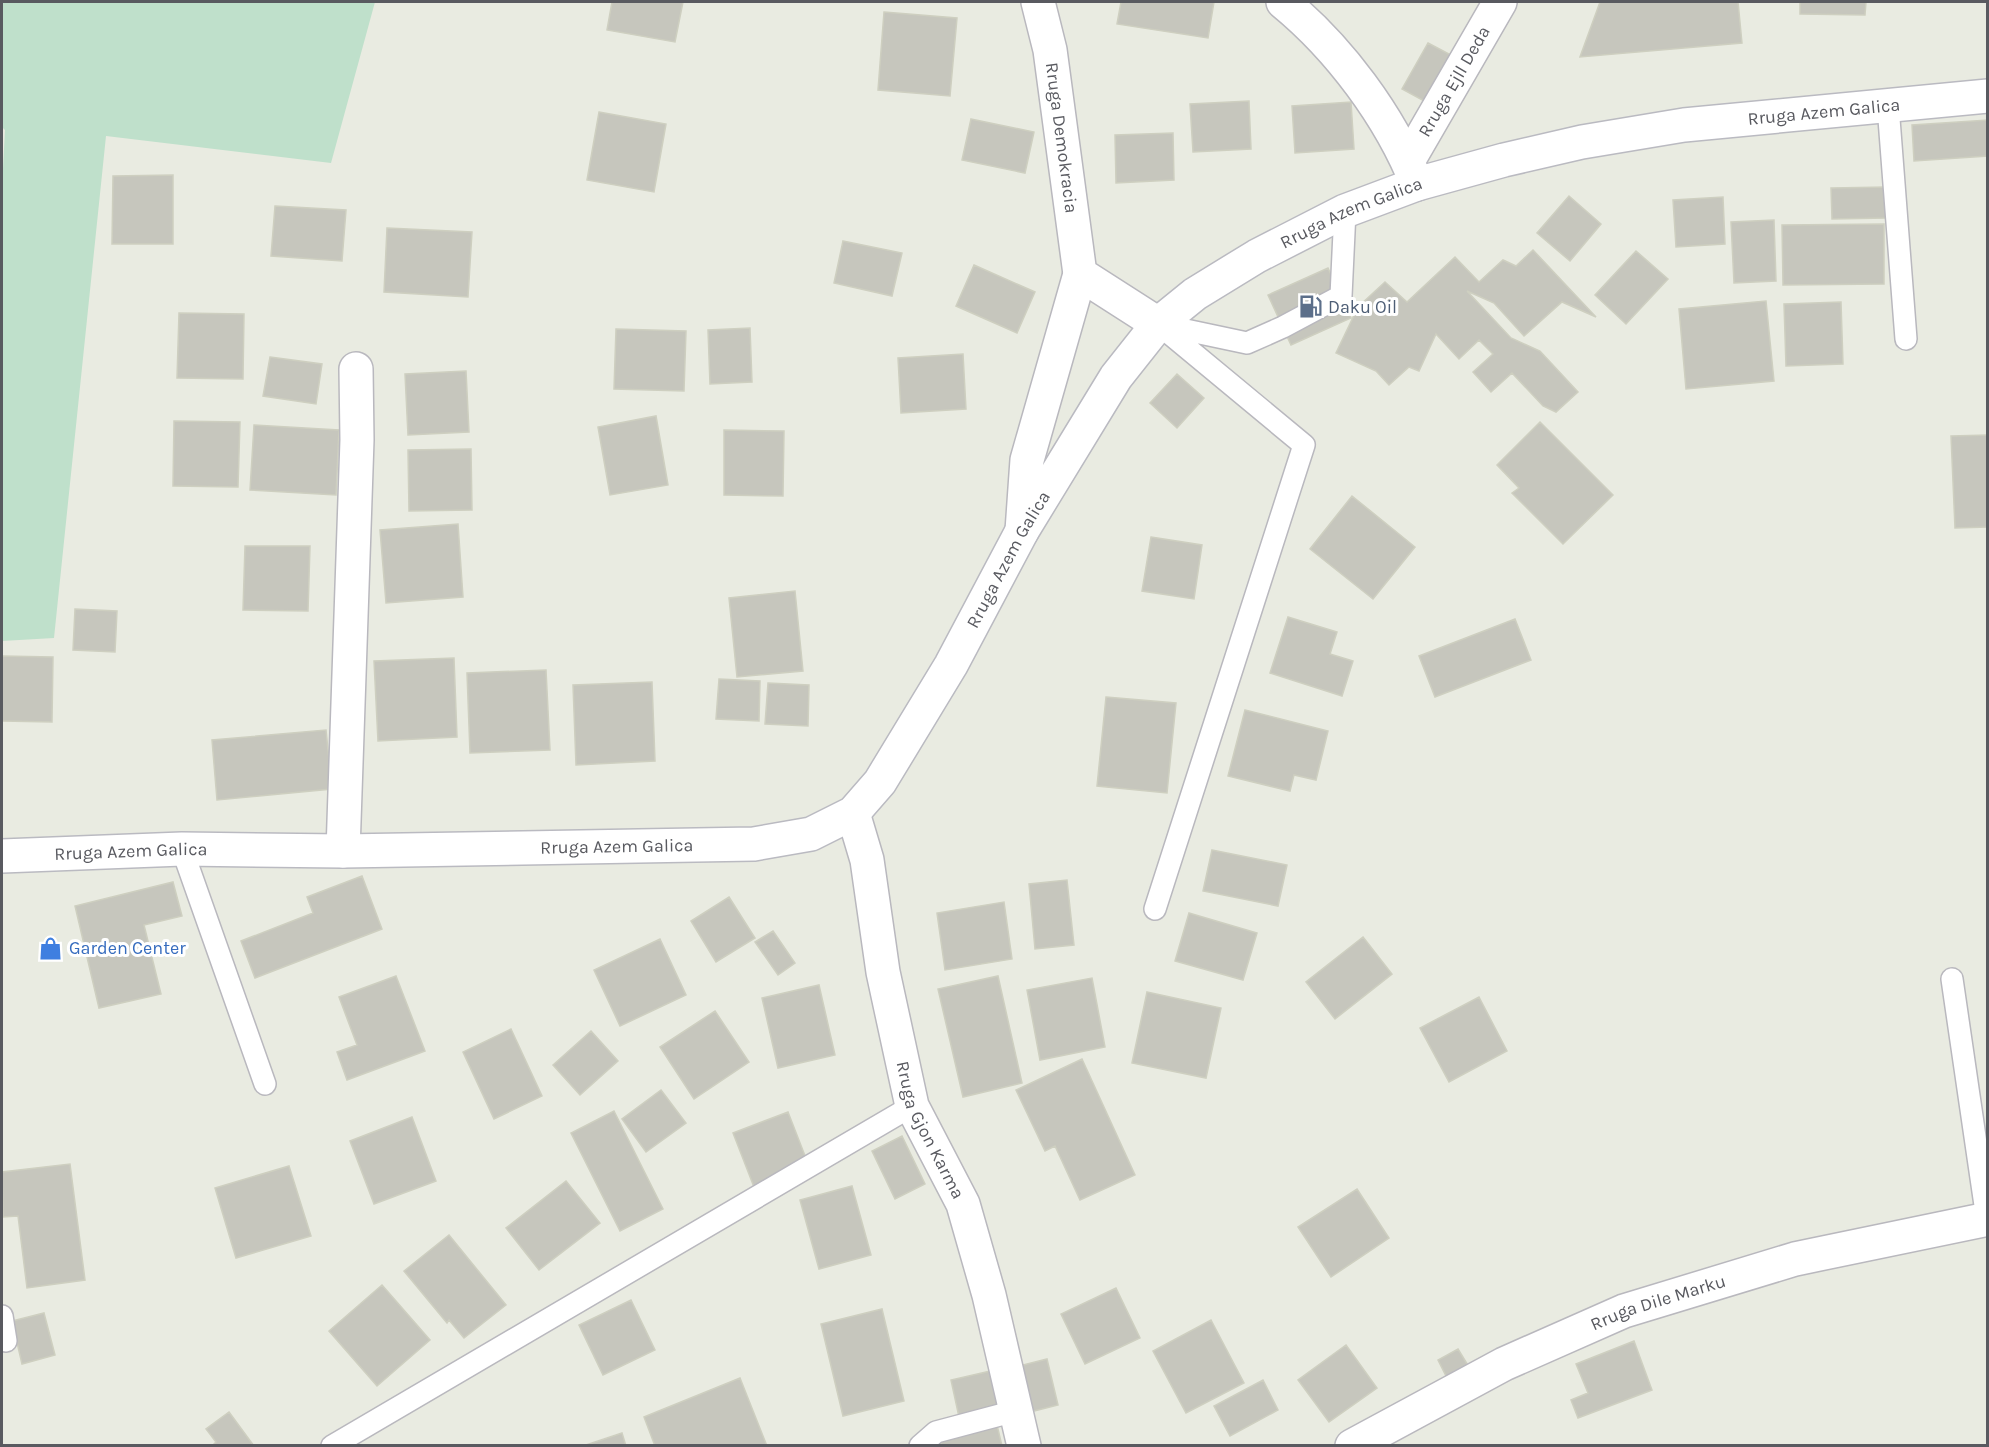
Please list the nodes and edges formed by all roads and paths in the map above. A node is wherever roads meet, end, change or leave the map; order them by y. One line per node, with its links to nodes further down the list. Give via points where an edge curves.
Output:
1 (1038, 2): 8 (street, Rruga Demokracia, via 1050,50)
2 (1282, 2): 6 (street, via 1303,19 1353,75)
3 (1500, 2): 6 (street, Rruga Ejll Deda)
4 (1988, 96): 5 (street, Rruga Azem Galica)
5 (1888, 106): 6 (street, Rruga Azem Galica, via 1684,125); 10 (lane)
6 (1412, 173): 7 (street, Rruga Azem Galica)
7 (1345, 212): 9 (street, Rruga Azem Galica, via 1239,267 1195,294); 9 (lane, via 1341,296 1246,342)
8 (1080, 274): 9 (street); 12 (street, Rruga Demokracia, via 1027,460)
9 (1158, 324): 12 (street, Rruga Azem Galica, via 1116,377); 17 (lane, via 1304,445)
10 (1906, 339)
11 (356, 369): 15 (street, via 357,440)
12 (1022, 531): 13 (street, Rruga Azem Galica, via 946,675 880,782)
13 (853, 813): 15 (street, Rruga Azem Galica, via 812,834 754,844); 20 (street, Rruga Gjon Karma, via 867,860 883,972)
14 (182, 849): 15 (street, Rruga Azem Galica); 16 (street, Rruga Azem Galica); 19 (lane)
15 (342, 851)
16 (2, 856)
17 (1155, 909)
18 (1952, 979): 21 (lane)
19 (265, 1084)
20 (912, 1107): 24 (street, Rruga Gjon Karma, via 963,1204 989,1295); 25 (lane)
21 (1987, 1219): 28 (street, Rruga Dile Marku, via 1795,1259 1624,1311 1504,1364)
22 (2, 1316): 23 (lane)
23 (6, 1341)
24 (1015, 1411): 26 (lane, via 936,1432); 27 (street, Rruga Gjon Karma)
25 (332, 1446)
26 (920, 1446)
27 (1024, 1446)
28 (1352, 1446)

